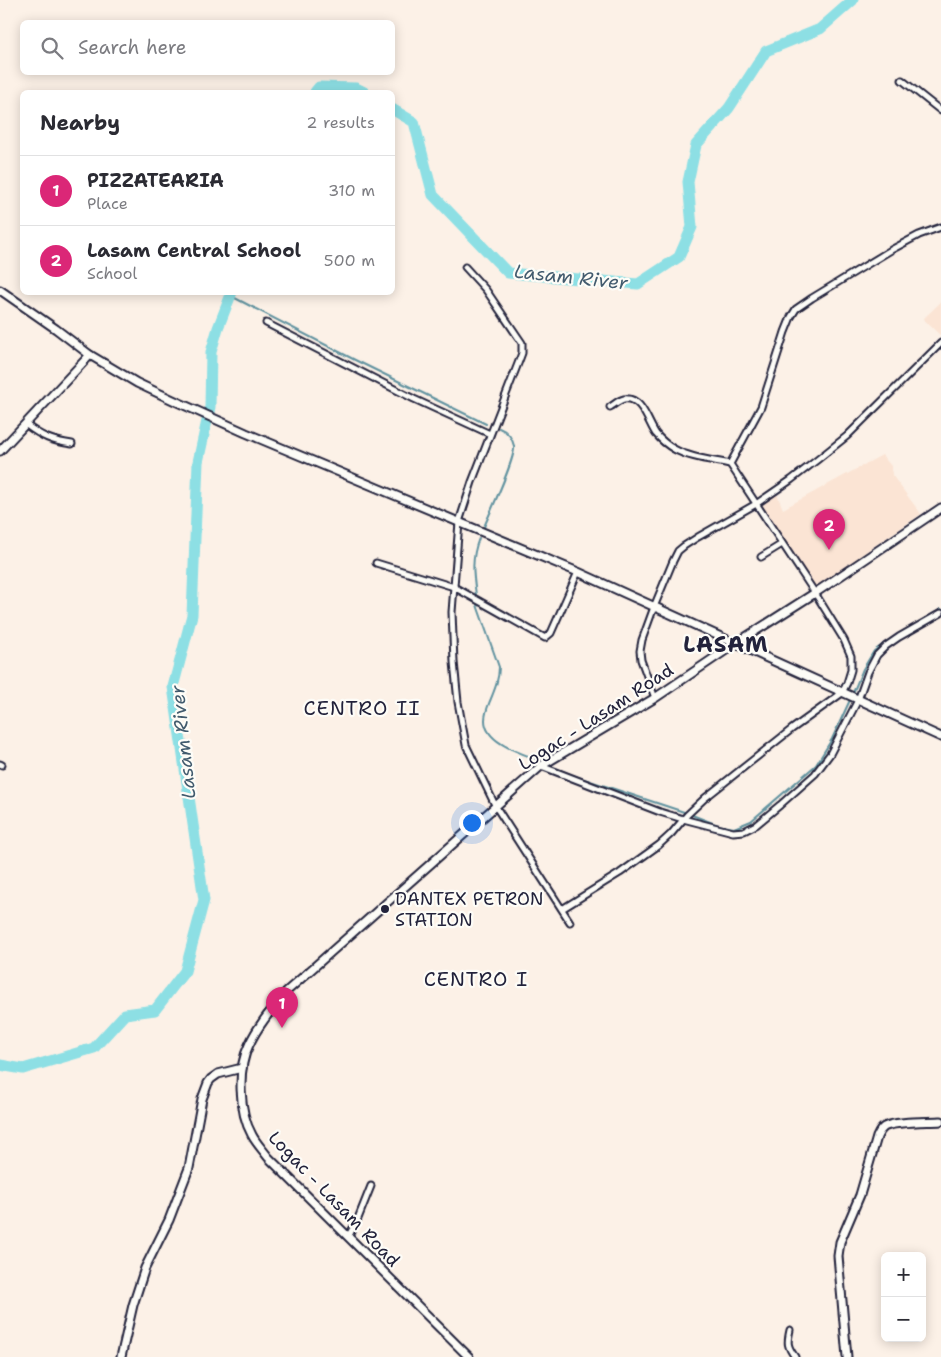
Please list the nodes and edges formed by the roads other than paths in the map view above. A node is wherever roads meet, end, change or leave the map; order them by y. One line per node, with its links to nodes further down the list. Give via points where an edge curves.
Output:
1 (902, 80): 2 (street)
2 (941, 111)
3 (941, 227): 14 (street, via 891,250 796,309 790,317 761,407)
4 (465, 268): 11 (street, via 486,290 523,348)
5 (0, 290): 8 (main road)
6 (266, 323): 11 (street)
7 (941, 343): 15 (street, via 847,436)
8 (90, 355): 10 (main road); 17 (main road, via 173,400)
9 (610, 406): 14 (street, via 622,399 632,401 643,409 656,433 674,448)
10 (25, 424): 12 (street, via 47,438); 13 (main road)
11 (490, 434): 17 (street)
12 (72, 444)
13 (0, 451)
14 (730, 464): 15 (street)
15 (756, 504): 18 (street); 24 (street, via 678,551)
16 (941, 508): 23 (main road, Logac - Lasam Road)
17 (459, 522): 21 (main road); 22 (street)
18 (782, 544): 19 (street); 23 (street)
19 (761, 557)
20 (376, 563): 22 (street)
21 (578, 572): 22 (street, via 551,633 545,638); 24 (main road)
22 (454, 587): 32 (street, via 454,652 466,745)
23 (815, 593): 26 (main road, Logac - Lasam Road); 27 (street, via 851,656 851,670)
24 (654, 607): 26 (main road); 28 (street, via 640,651)
25 (941, 613): 29 (street, via 886,646 868,672)
26 (735, 644): 27 (main road); 28 (main road, Logac - Lasam Road)
27 (842, 693): 29 (main road); 33 (street, via 704,798)
28 (655, 698): 31 (main road, Logac - Lasam Road)
29 (858, 700): 30 (main road); 33 (street, via 830,754 815,774 756,825 733,832)
30 (941, 738)
31 (541, 766): 32 (main road, Logac - Lasam Road); 33 (street)
32 (496, 806): 34 (street); 36 (main road, Logac - Lasam Road, via 286,991 260,1024 248,1046)
33 (683, 819): 34 (street, via 658,845)
34 (562, 909): 35 (street)
35 (570, 922)
36 (242, 1068): 39 (main road, Logac - Lasam Road, via 245,1118 252,1136 268,1158); 41 (main road, via 218,1074 208,1083 189,1168 169,1220 145,1268)
37 (941, 1121): 44 (main road, via 886,1126 877,1137 838,1256)
38 (371, 1186): 39 (street, via 358,1221)
39 (348, 1237): 42 (main road, Logac - Lasam Road)
40 (790, 1330): 43 (street, via 788,1349)
41 (121, 1357)
42 (470, 1357)
43 (794, 1357)
44 (847, 1357)

